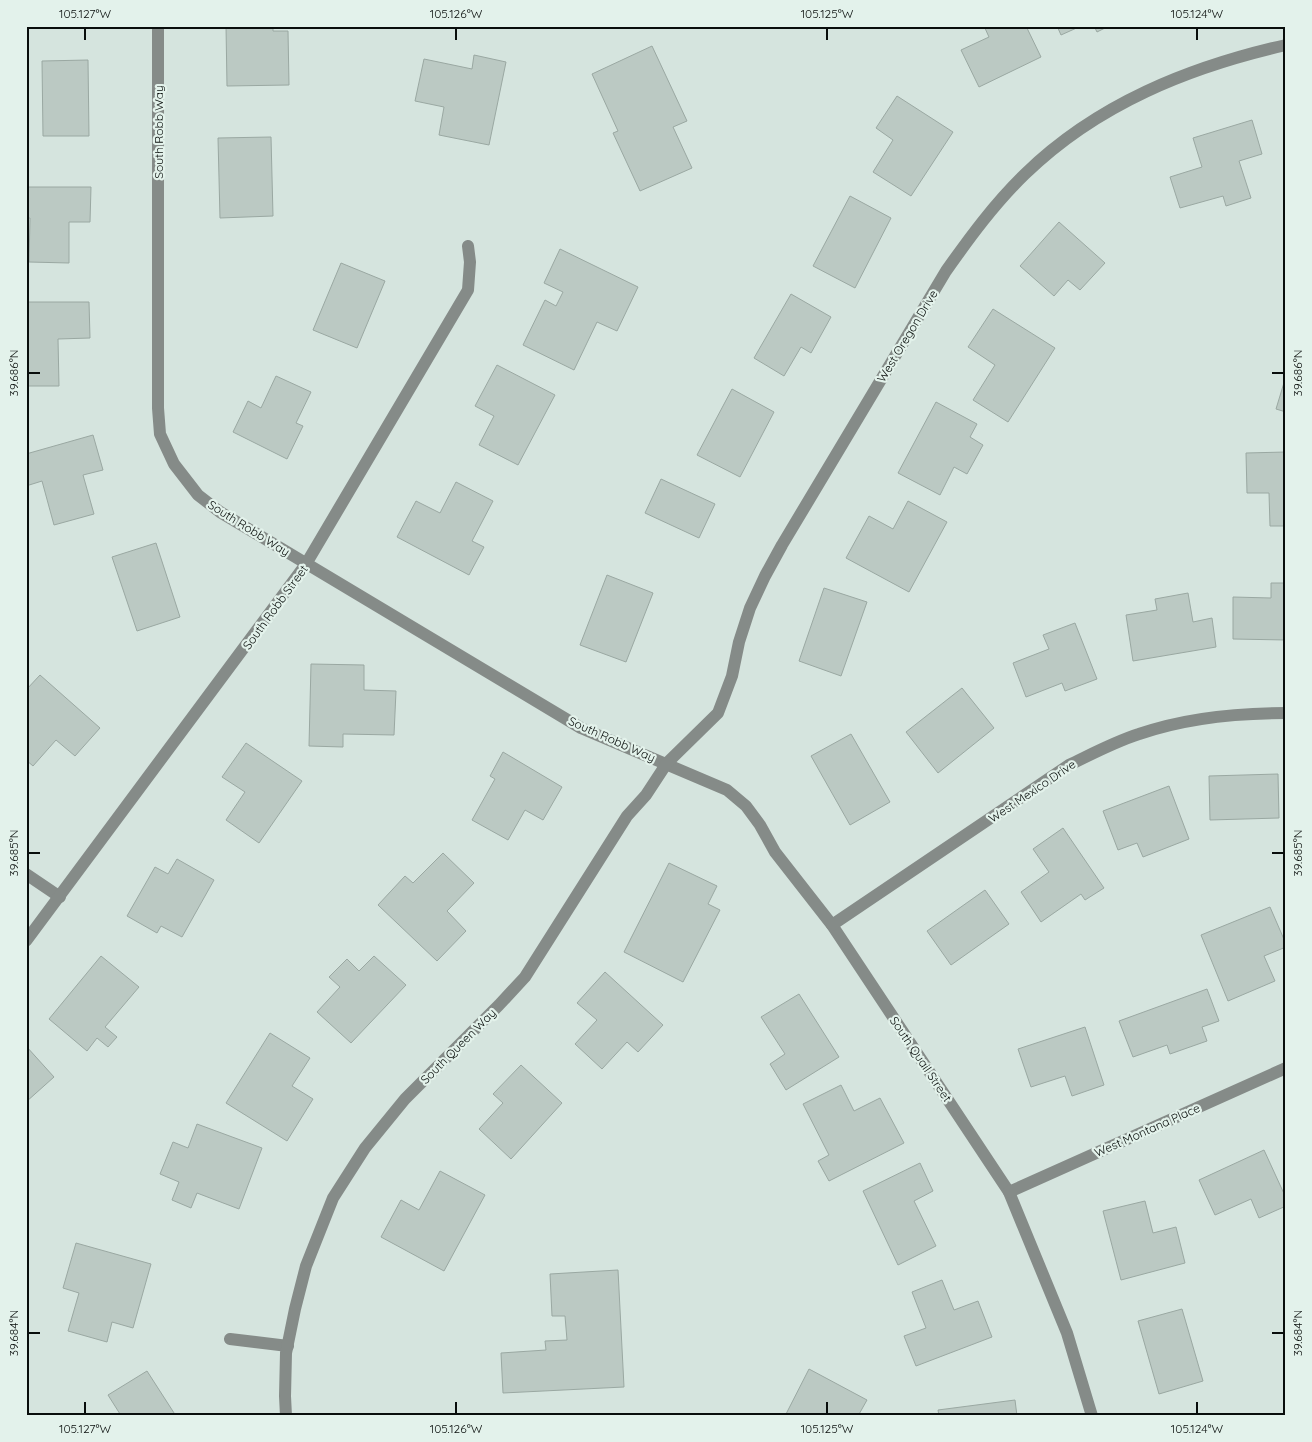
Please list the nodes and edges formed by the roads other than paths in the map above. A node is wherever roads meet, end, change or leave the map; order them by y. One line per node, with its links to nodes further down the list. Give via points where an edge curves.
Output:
1 (158, 26): 4 (street, South Robb Way, via 160,434 174,464 198,495)
2 (1286, 45): 6 (street, West Oregon Drive, via 1219,62 1116,106 1054,148 993,208 946,271 782,544 750,608 732,676 718,713)
3 (468, 246): 4 (street, South Robb Street, via 468,290)
4 (306, 564): 6 (street, South Robb Way, via 581,728); 8 (street, South Robb Street)
5 (1286, 713): 9 (street, West Mexico Drive, via 1238,715 1177,724 1104,748 1069,765)
6 (667, 764): 9 (street, South Quail Street, via 728,790 746,806 775,852); 14 (street, South Queen Way, via 627,816 525,977 405,1099 347,1174 333,1198 306,1266)
7 (26, 874): 8 (street)
8 (60, 897): 10 (street, South Robb Street)
9 (832, 925): 12 (street, South Quail Street)
10 (26, 941)
11 (1286, 1068): 12 (street, West Montana Place)
12 (1009, 1192): 16 (street, South Quail Street, via 1067,1333)
13 (230, 1339): 14 (street)
14 (288, 1346): 15 (street, South Queen Way)
15 (286, 1416)
16 (1092, 1416)

